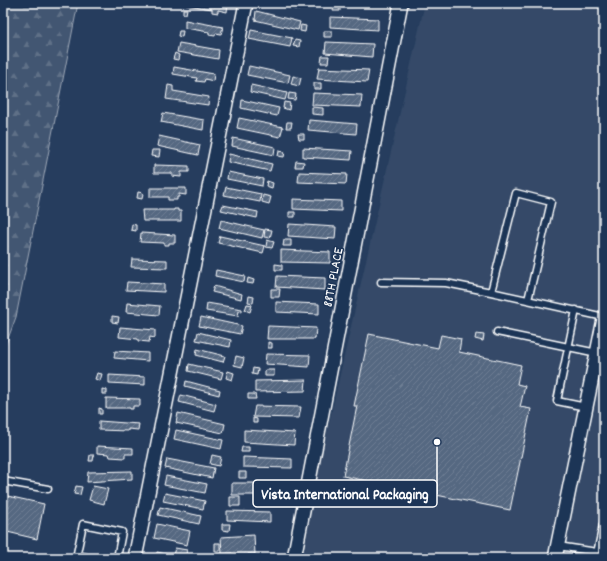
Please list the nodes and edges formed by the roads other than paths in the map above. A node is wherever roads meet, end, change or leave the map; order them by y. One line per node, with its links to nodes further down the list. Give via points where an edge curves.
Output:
1 (246, 3): 19 (street)
2 (401, 3): 20 (street, 88TH PLACE)
3 (381, 282): 4 (lane, via 446,283)
4 (491, 292): 5 (lane); 5 (lane, via 516,193 551,202)
5 (528, 300): 6 (lane)
6 (576, 310): 7 (lane); 9 (lane)
7 (604, 318): 10 (street)
8 (497, 332): 9 (lane)
9 (568, 347): 10 (lane); 11 (lane, via 557,401)
10 (597, 353): 11 (street)
11 (586, 407): 15 (street)
12 (3, 481): 13 (lane)
13 (48, 489)
14 (604, 520): 16 (lane)
15 (557, 552): 16 (lane)
16 (596, 555)
17 (76, 558): 18 (lane, via 83,524 122,532)
18 (117, 558)
19 (135, 558)
20 (294, 558)

